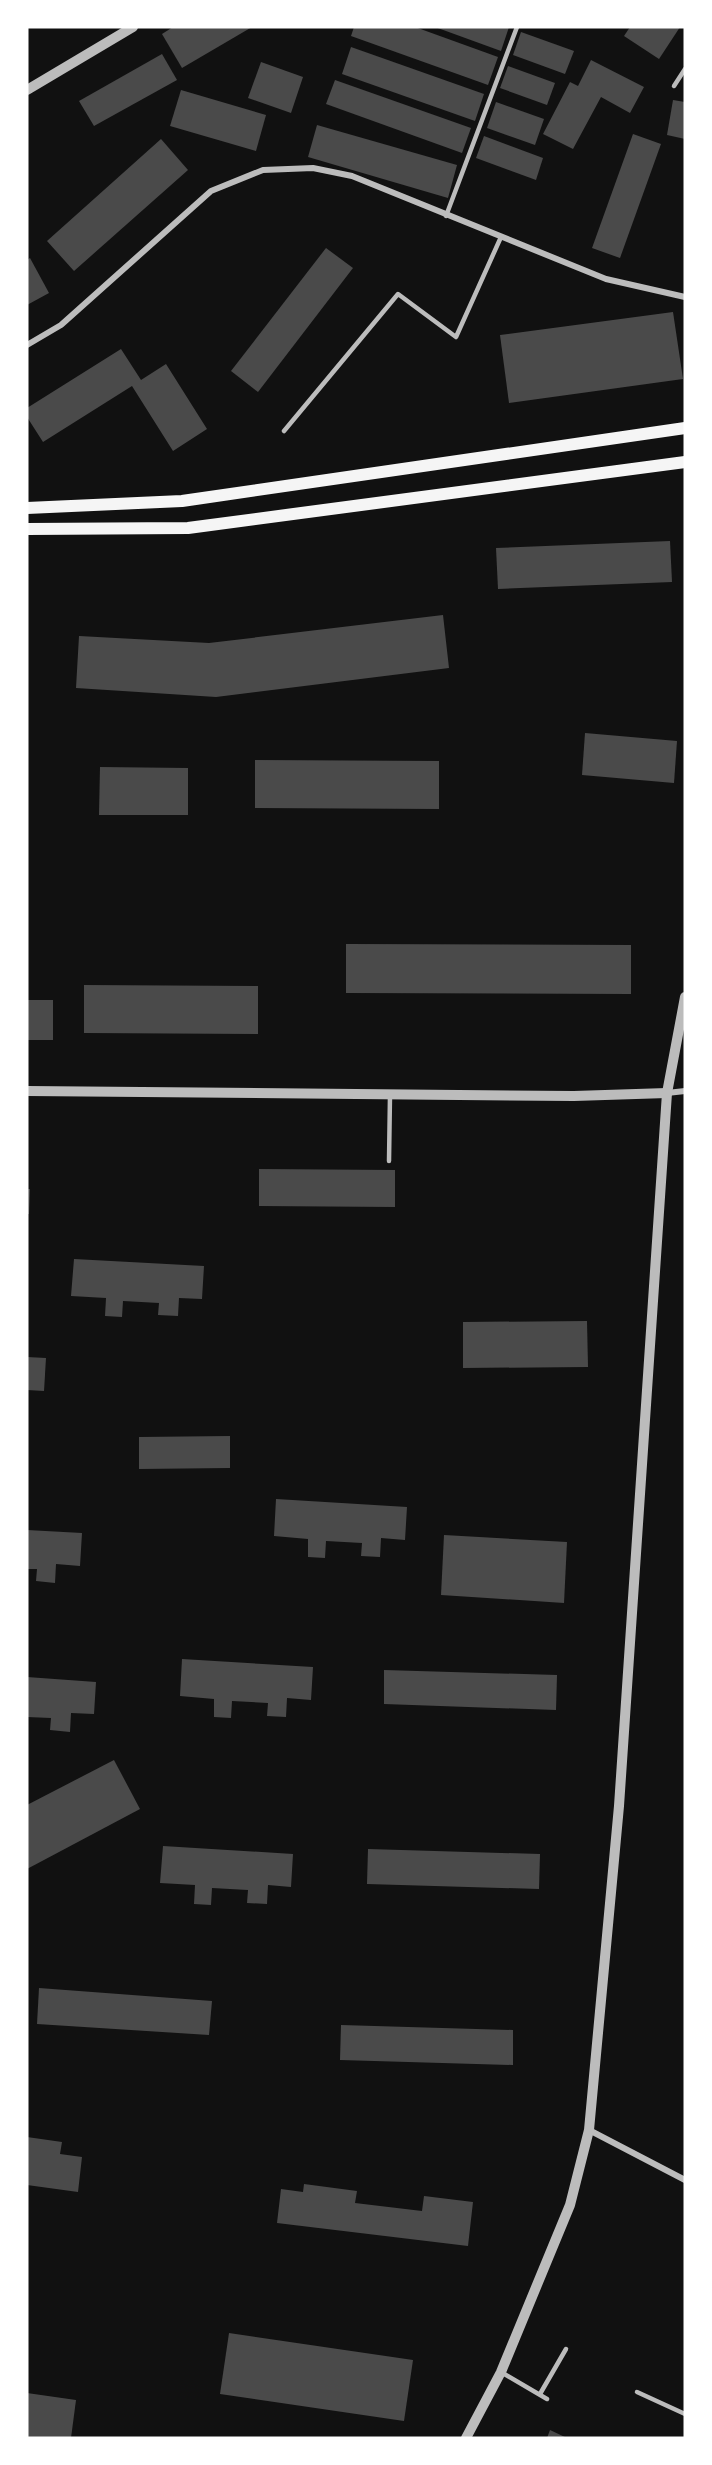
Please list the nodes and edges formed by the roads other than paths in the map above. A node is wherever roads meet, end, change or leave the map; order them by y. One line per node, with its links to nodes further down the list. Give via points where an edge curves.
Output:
1 (133, 27): 5 (street)
2 (517, 27): 6 (lane)
3 (685, 69): 4 (lane)
4 (674, 86)
5 (27, 90)
6 (446, 216): 7 (street); 9 (street, via 352,176 314,168 263,170 211,191 61,324)
7 (501, 237): 8 (street, via 606,279); 11 (lane, via 456,337 398,294)
8 (685, 297)
9 (27, 345)
10 (685, 428): 13 (main road, via 182,501)
11 (284, 431)
12 (685, 462): 14 (main road, via 188,528)
13 (27, 508)
14 (27, 529)
15 (685, 997): 19 (street)
16 (27, 1091): 18 (street)
17 (685, 1091): 19 (street)
18 (390, 1093): 19 (street); 20 (lane)
19 (667, 1093): 21 (street, via 620,1794)
20 (389, 1161)
21 (589, 2130): 22 (street); 24 (street, via 570,2205)
22 (685, 2180)
23 (566, 2349): 26 (lane)
24 (501, 2372): 26 (lane); 29 (street)
25 (637, 2392): 28 (lane)
26 (540, 2394): 27 (lane)
27 (547, 2399)
28 (685, 2414)
29 (466, 2438)

